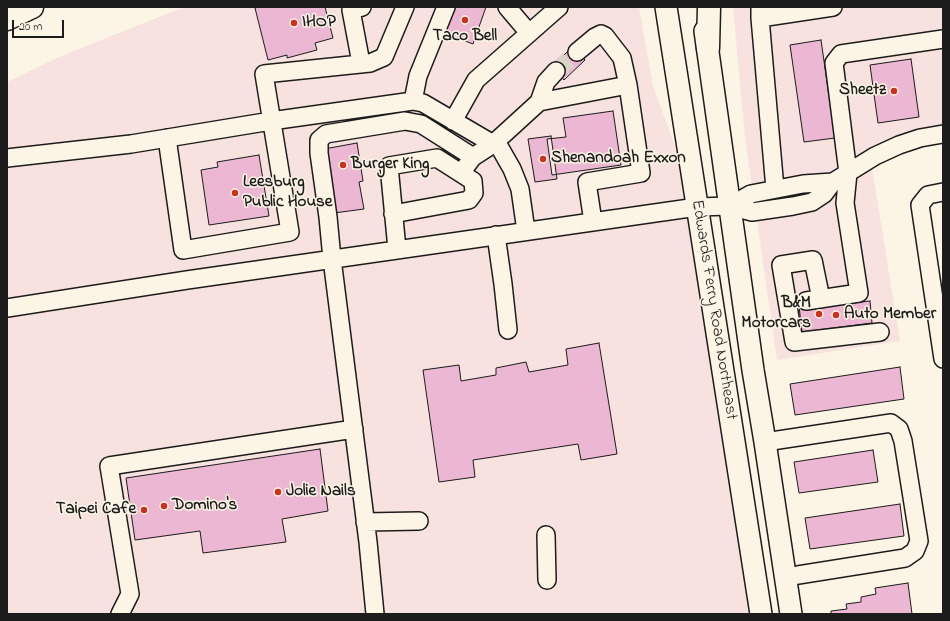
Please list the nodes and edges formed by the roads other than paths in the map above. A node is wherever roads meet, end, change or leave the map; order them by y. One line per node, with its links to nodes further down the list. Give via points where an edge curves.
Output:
1 (32, 7): 12 (highway)
2 (362, 7): 17 (street, via 351,10)
3 (405, 7): 17 (street, via 384,57)
4 (446, 7): 20 (street, via 418,76)
5 (507, 7): 13 (street)
6 (559, 7): 13 (street)
7 (666, 7): 35 (main road, Edwards Ferry Road Northeast)
8 (702, 7): 15 (main road, Edwards Ferry Road Northeast)
9 (709, 7): 15 (highway)
10 (833, 7): 11 (street)
11 (760, 13): 32 (street)
12 (7, 19)
13 (529, 33): 22 (street, via 476,80)
14 (943, 39): 30 (street, via 840,54 834,63)
15 (708, 48): 34 (main road, Edwards Ferry Road Northeast)
16 (577, 52): 19 (street, via 594,37 601,34 605,36 622,58)
17 (362, 63): 23 (street, via 264,74)
18 (556, 71): 21 (street, via 546,82)
19 (628, 85): 21 (street); 37 (street, via 641,173 587,182)
20 (413, 101): 22 (street, via 423,103); 23 (street)
21 (539, 102): 26 (street)
22 (453, 120): 26 (street)
23 (271, 121): 25 (street); 25 (street, via 290,232 183,250)
24 (943, 134): 30 (street, via 899,145)
25 (167, 138): 27 (street)
26 (493, 144): 28 (street); 38 (street, via 500,148 512,168 520,189)
27 (7, 158)
28 (473, 158): 29 (street); 41 (street, via 421,124 404,121 326,134 319,140)
29 (461, 173): 36 (street, via 473,181 474,193 469,200); 36 (street, via 437,158 389,166)
30 (848, 173): 31 (street); 44 (street, via 845,203 859,293 814,300 813,260 781,265 794,342)
31 (833, 182): 32 (street); 34 (street, via 824,194 812,202 752,212)
32 (775, 189): 34 (street, via 751,194)
33 (943, 192): 45 (street, via 928,195 920,205)
34 (730, 206): 35 (street); 47 (main road, Edwards Ferry Road Northeast)
35 (697, 207): 37 (street); 55 (main road, Edwards Ferry Road Northeast)
36 (393, 214): 40 (street)
37 (593, 222): 38 (street)
38 (526, 231): 39 (street)
39 (496, 235): 40 (street); 43 (street)
40 (396, 250): 41 (street)
41 (332, 259): 42 (street); 46 (street)
42 (7, 308)
43 (508, 330)
44 (880, 332)
45 (943, 359)
46 (354, 429): 49 (street); 53 (street, via 108,466 130,594)
47 (765, 442): 51 (main road, Edwards Ferry Road Northeast); 51 (street, via 891,423 899,429 903,441 919,541 915,551 905,558)
48 (419, 521): 49 (street)
49 (365, 522): 54 (street)
50 (546, 535): 52 (street)
51 (785, 578): 56 (main road, Edwards Ferry Road Northeast)
52 (547, 580)
53 (120, 614)
54 (375, 614)
55 (761, 614)
56 (791, 614)

